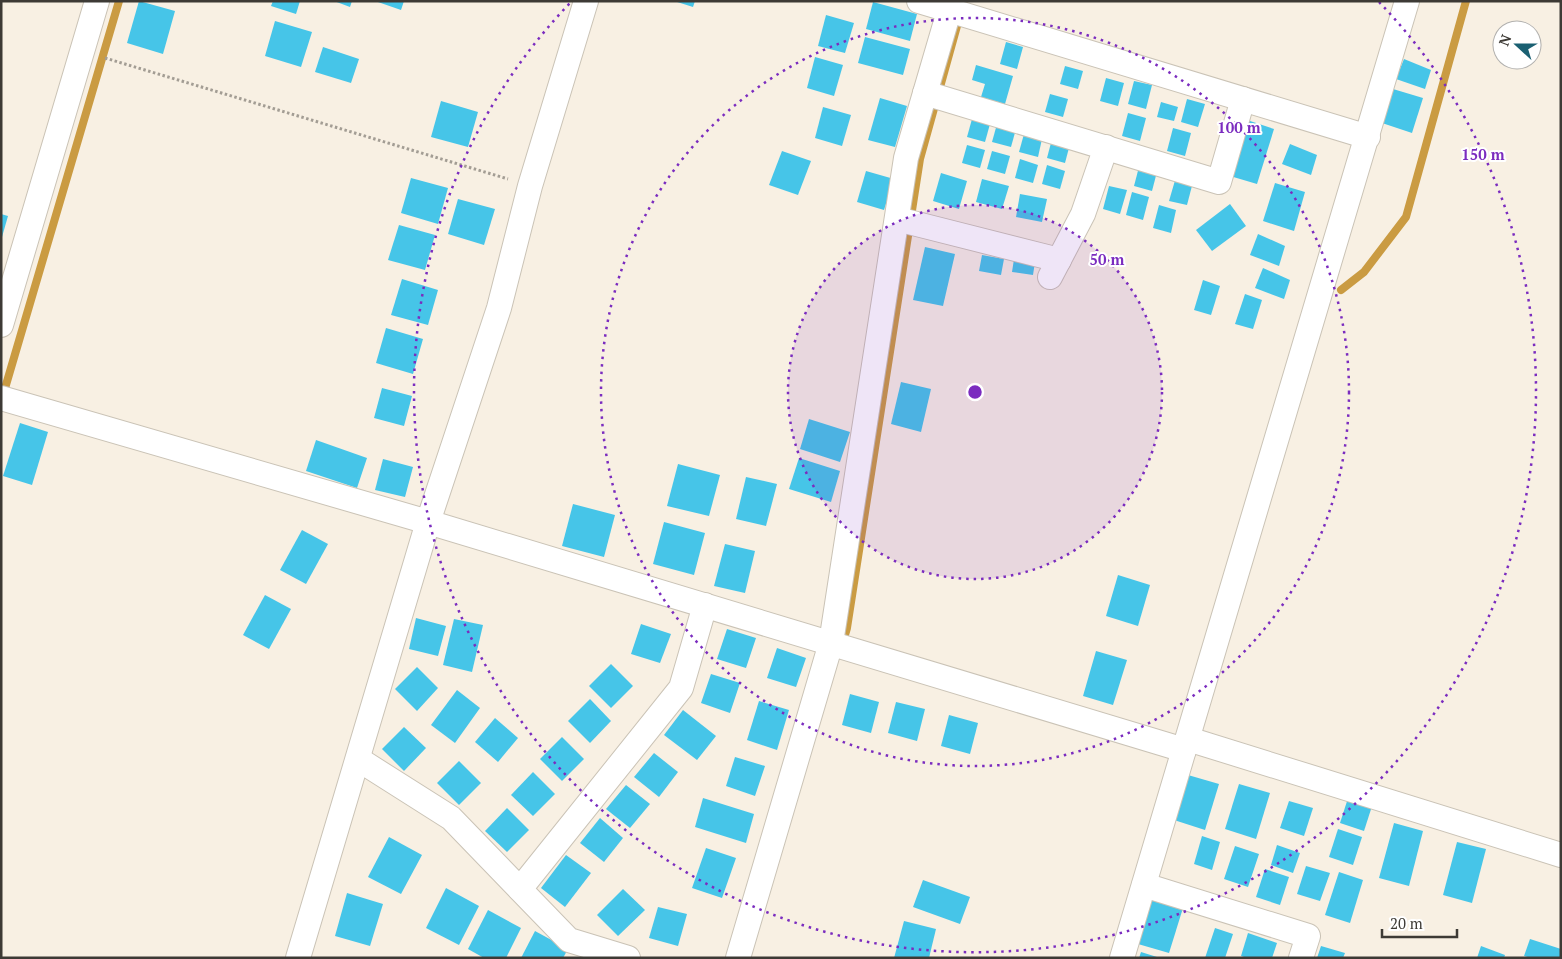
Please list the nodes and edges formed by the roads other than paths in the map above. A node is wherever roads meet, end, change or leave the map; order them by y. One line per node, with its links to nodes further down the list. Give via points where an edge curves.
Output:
1 (97, 1): 11 (street)
2 (586, 1): 13 (street, via 530,186 499,308)
3 (919, 1): 5 (street)
4 (1408, 1): 8 (street)
5 (956, 10): 6 (street); 7 (street)
6 (933, 95): 9 (street); 10 (street, via 906,158)
7 (1243, 99): 8 (street); 9 (street, via 1219,182)
8 (1368, 137): 16 (street)
9 (1106, 147): 10 (street, via 1083,214 1054,269)
10 (905, 221): 15 (street)
11 (1, 325)
12 (1, 398): 13 (street)
13 (428, 522): 14 (street); 17 (street)
14 (705, 605): 15 (street); 20 (street, via 681,688)
15 (839, 646): 16 (street); 23 (street)
16 (1186, 745): 18 (street); 19 (street)
17 (358, 759): 20 (street, via 451,818); 21 (street)
18 (1561, 856)
19 (1144, 885): 24 (street); 25 (street, via 1308,936)
20 (520, 889): 22 (street, via 569,940)
21 (298, 958)
22 (628, 958)
23 (738, 958)
24 (1122, 958)
25 (1301, 958)

